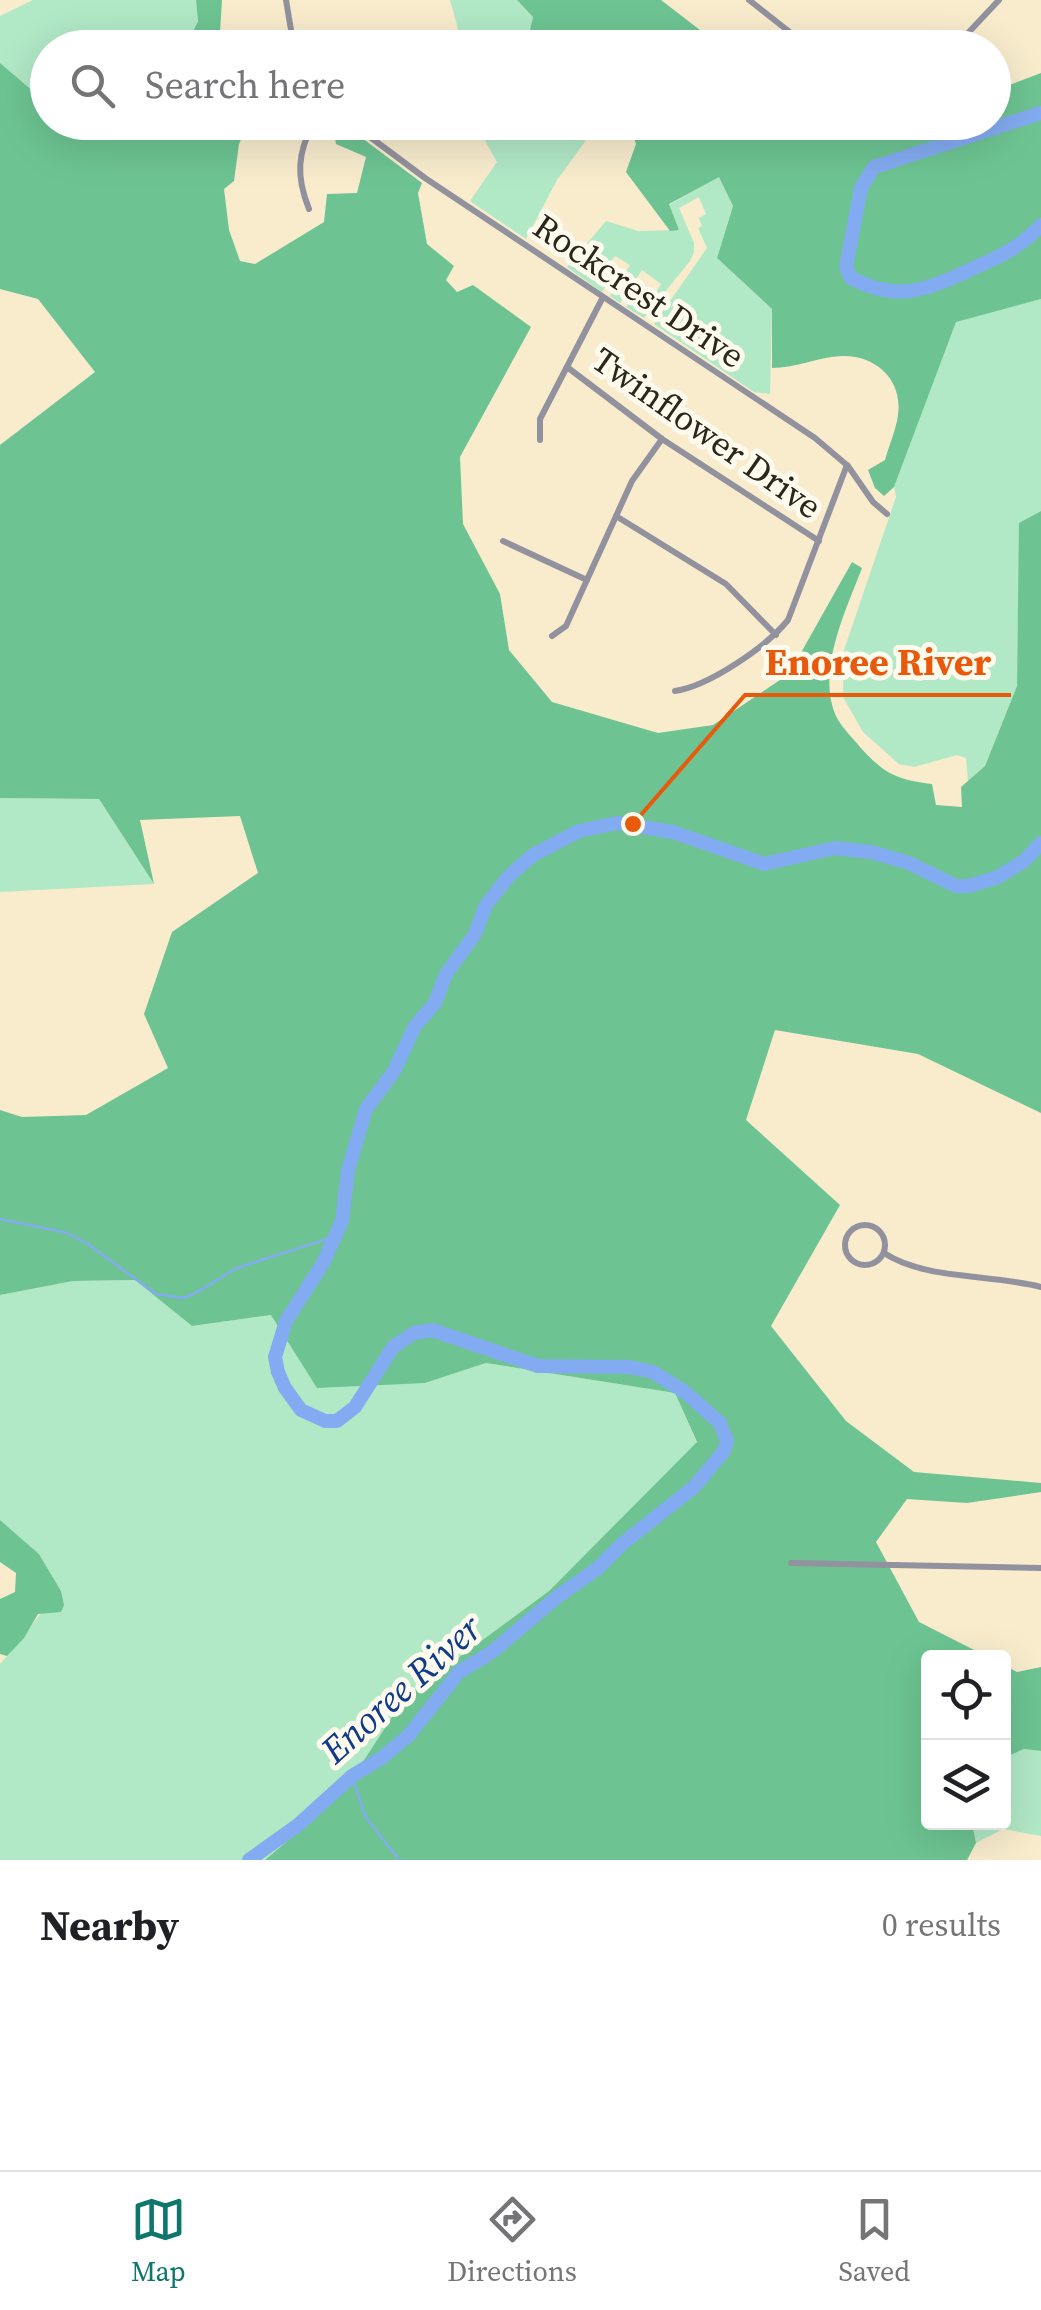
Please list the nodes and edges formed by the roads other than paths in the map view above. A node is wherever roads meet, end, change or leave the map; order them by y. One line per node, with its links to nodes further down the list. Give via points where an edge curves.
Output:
1 (286, 0): 4 (street)
2 (749, 0): 5 (street)
3 (999, 0): 6 (street)
4 (291, 30)
5 (787, 30)
6 (971, 30)
7 (305, 140): 9 (street, via 298,173)
8 (374, 140): 10 (street, Rockcrest Drive)
9 (310, 208)
10 (604, 297): 11 (street); 14 (street, Rockcrest Drive)
11 (567, 367): 12 (street, Twinflower Drive); 13 (street, via 540,419)
12 (662, 439): 16 (street); 18 (street, Twinflower Drive)
13 (540, 440)
14 (847, 465): 15 (street, Rockcrest Drive); 18 (street)
15 (887, 514)
16 (616, 516): 19 (street); 20 (street, via 726,584)
17 (502, 541): 19 (street)
18 (819, 541): 20 (street)
19 (587, 580): 21 (street, via 566,626)
20 (776, 635): 22 (street, via 695,688)
21 (552, 636)
22 (675, 691)
23 (884, 1253): 23 (street, via 878,1229 860,1225 850,1232 846,1250 854,1260 870,1264); 24 (street, via 913,1267)
24 (1041, 1288)
25 (791, 1563): 26 (street)
26 (1041, 1568)

